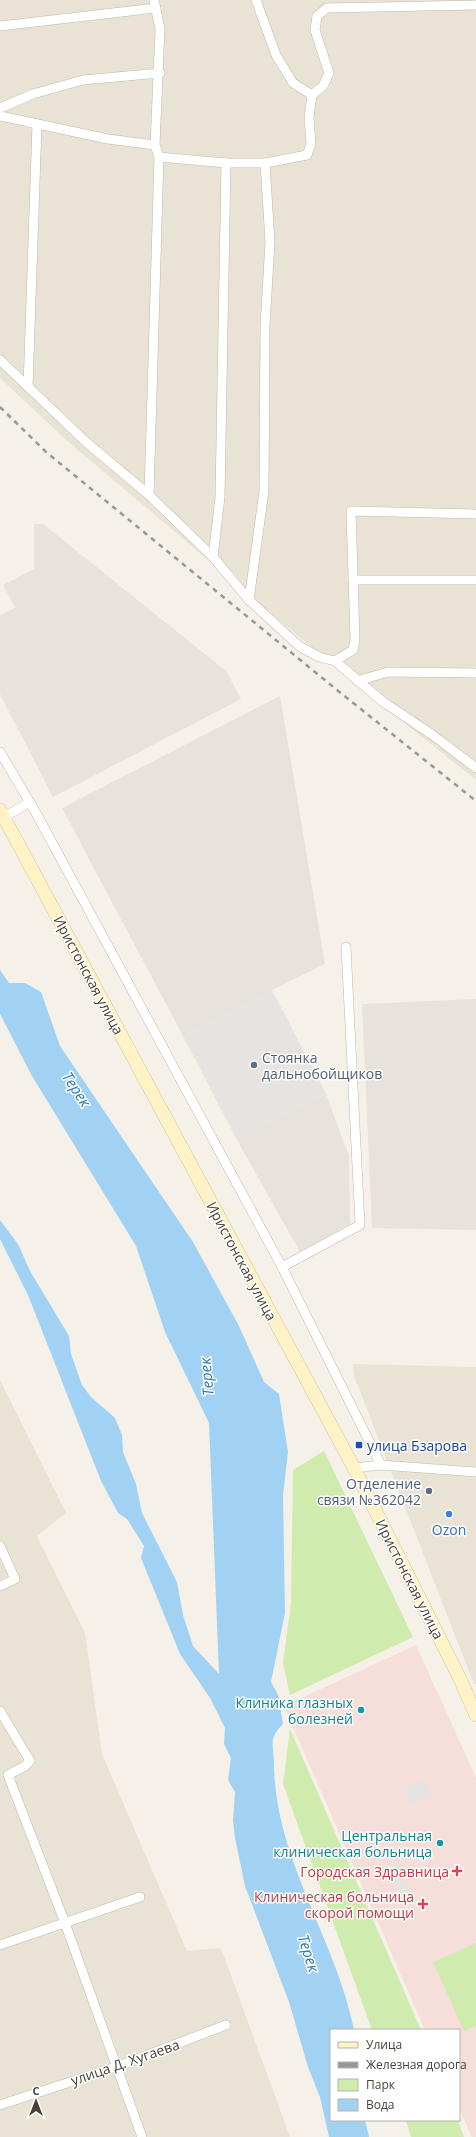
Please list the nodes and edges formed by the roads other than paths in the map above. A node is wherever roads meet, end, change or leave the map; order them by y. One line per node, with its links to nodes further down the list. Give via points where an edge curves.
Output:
1 (256, 0): 8 (street, via 276,55 293,83)
2 (454, 2): 4 (street); 5 (street)
3 (155, 4): 6 (street); 7 (street, via 160,29)
4 (394, 4): 8 (street, via 327,8 317,16 314,30 329,73 323,86)
5 (476, 5)
6 (0, 26)
7 (160, 73): 9 (street, via 83,80 33,94); 12 (street)
8 (312, 95): 15 (street, via 309,117 312,144 307,155)
9 (0, 108)
10 (0, 116): 11 (street)
11 (37, 124): 12 (street); 17 (street)
12 (155, 145): 13 (street)
13 (159, 157): 14 (street); 18 (street)
14 (226, 163): 15 (street); 20 (street, via 220,497)
15 (265, 163): 23 (street, via 270,242 265,326 264,491)
16 (0, 360): 17 (street)
17 (28, 387): 18 (street, via 86,442)
18 (149, 495): 20 (street)
19 (476, 514): 21 (street, via 351,511)
20 (213, 556): 23 (street)
21 (353, 580): 22 (street); 24 (street, via 353,650)
22 (476, 580)
23 (249, 600): 24 (street, via 299,646 319,658)
24 (335, 661): 26 (street)
25 (476, 673): 26 (street, via 388,672)
26 (357, 681): 28 (street)
27 (0, 752): 29 (street)
28 (476, 768)
29 (30, 802): 30 (street); 32 (street)
30 (2, 814): 34 (main road, Иристонская улица)
31 (346, 947): 32 (street, via 360,1225)
32 (282, 1267): 33 (street)
33 (381, 1465): 34 (street); 35 (street)
34 (354, 1468): 38 (main road, Иристонская улица)
35 (476, 1472)
36 (0, 1546): 37 (street, via 15,1579)
37 (0, 1586)
38 (470, 1688): 40 (main road, Иристонская улица)
39 (0, 1711): 41 (street, via 30,1760 26,1766)
40 (476, 1716)
41 (4, 1776): 43 (street)
42 (140, 1897): 43 (street)
43 (65, 1923): 44 (street); 46 (street)
44 (0, 1945)
45 (226, 2026): 46 (street, улица Д. Хугаева)
46 (116, 2066): 47 (street, улица Д. Хугаева); 48 (street)
47 (0, 2105)
48 (142, 2137)

